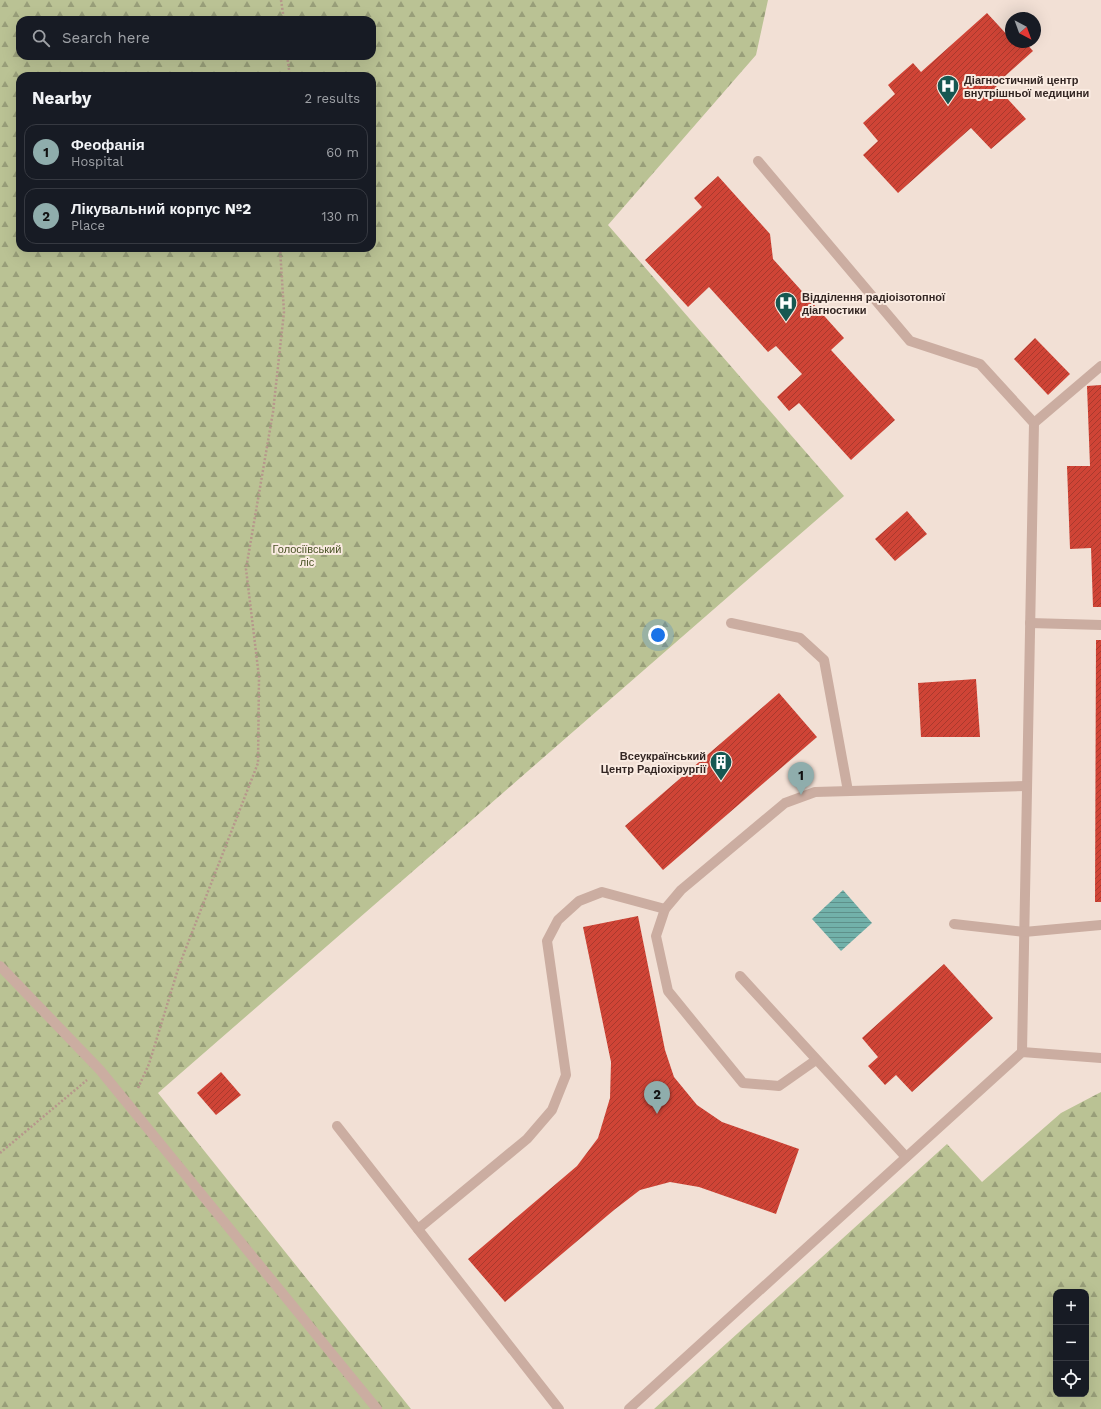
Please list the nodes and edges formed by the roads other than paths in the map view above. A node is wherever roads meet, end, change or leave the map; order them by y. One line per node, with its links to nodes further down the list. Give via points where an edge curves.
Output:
1 (758, 162): 3 (lane, via 910,341 980,364)
2 (1101, 366): 3 (lane)
3 (1034, 423): 4 (lane)
4 (1030, 623): 6 (lane); 7 (lane)
5 (730, 624): 8 (lane, via 800,638 824,660)
6 (1101, 625)
7 (1027, 786): 8 (lane); 12 (lane)
8 (848, 791): 9 (lane, via 815,792 785,803 681,890)
9 (665, 909): 17 (lane, via 656,936 668,991 742,1083 779,1086); 20 (lane, via 602,892 580,900 558,920 547,942 566,1075 552,1110 527,1139)
10 (954, 924): 12 (lane)
11 (1101, 925): 12 (lane)
12 (1024, 932): 15 (lane)
13 (0, 966): 21 (lane, via 100,1070 129,1104)
14 (740, 976): 17 (lane)
15 (1022, 1052): 16 (lane); 19 (lane)
16 (1101, 1058)
17 (816, 1060): 19 (lane)
18 (337, 1126): 20 (lane)
19 (906, 1158): 23 (lane)
20 (418, 1229): 22 (lane)
21 (377, 1409)
22 (559, 1409)
23 (629, 1409)

